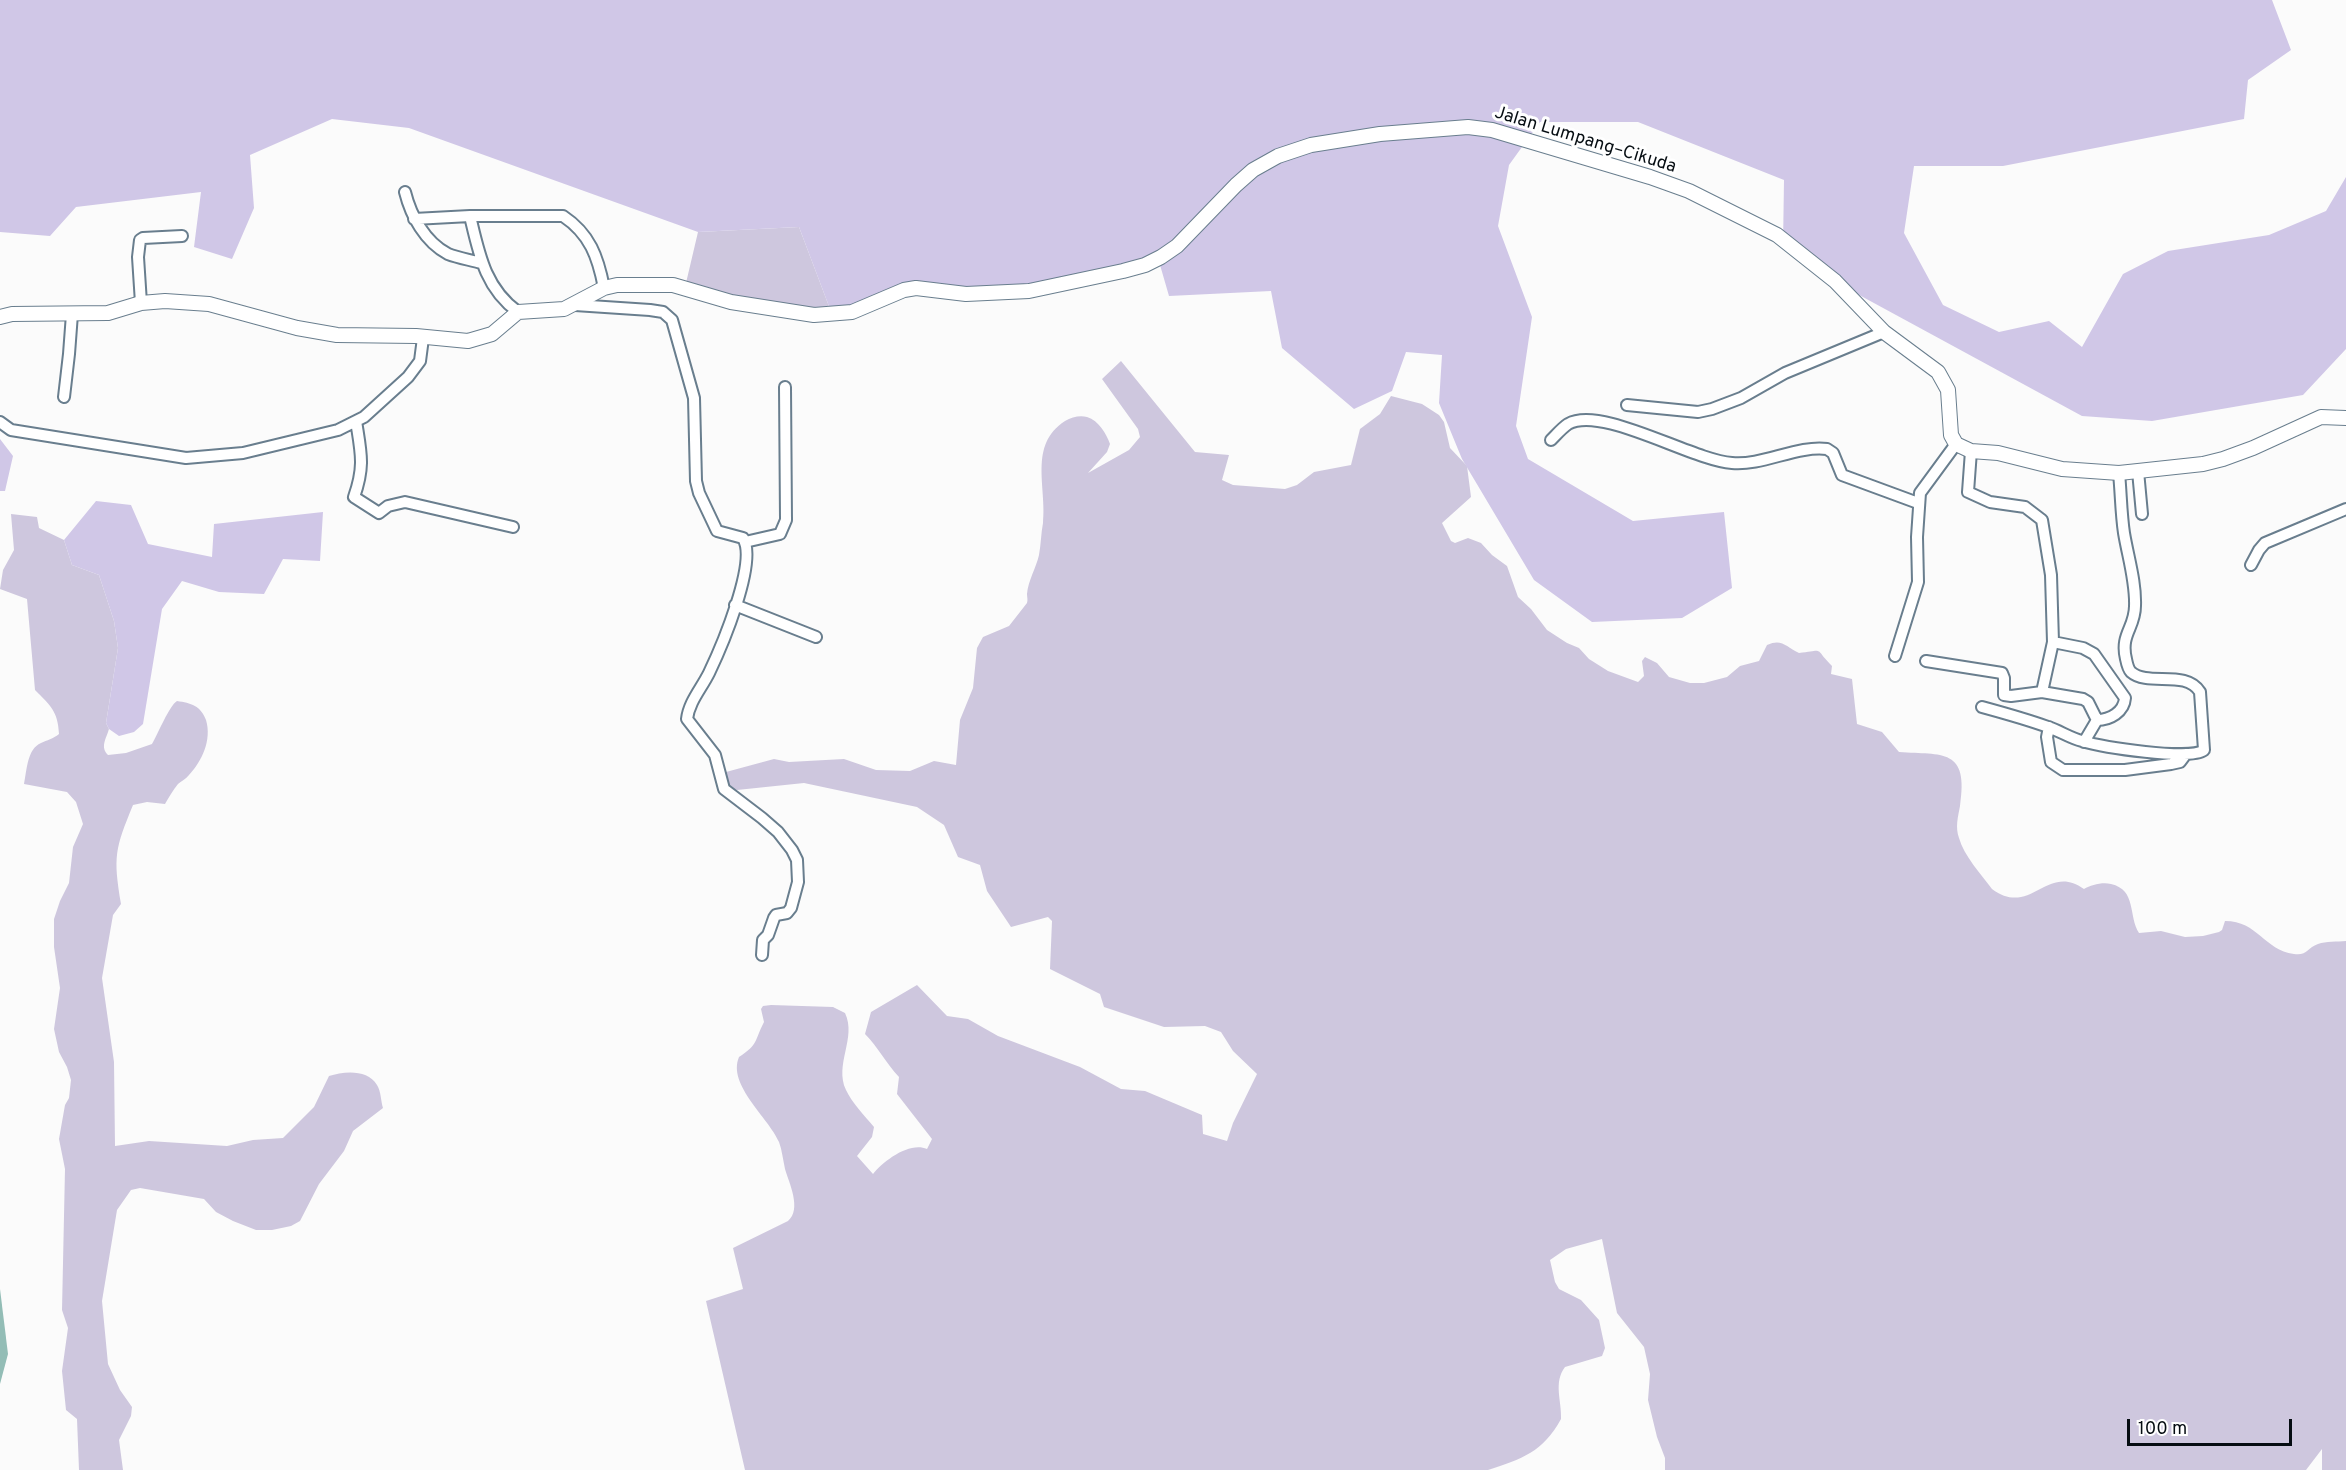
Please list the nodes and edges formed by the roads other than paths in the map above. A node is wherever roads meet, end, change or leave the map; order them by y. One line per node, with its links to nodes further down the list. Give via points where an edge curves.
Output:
1 (405, 192): 3 (street)
2 (470, 216): 3 (street); 5 (street); 6 (street, via 562,216 584,233 595,251)
3 (414, 219): 5 (street, via 434,244 449,254)
4 (182, 236): 7 (street, via 140,240)
5 (481, 263): 9 (street, via 507,305)
6 (604, 288): 8 (street, Jalan Lumpang–Cikuda); 12 (street, Jalan Lumpang–Cikuda, via 673,285 731,302 814,315 852,312 916,288 966,294 1029,291 1123,271 1161,257 1177,246 1253,170 1278,156 1311,145 1380,134 1468,127 1492,130 1650,177 1735,213 1777,235 1835,281)
7 (141, 303): 10 (street, via 108,313); 13 (street, via 209,304 337,335)
8 (575, 305): 9 (street, Jalan Lumpang–Cikuda); 29 (street, via 663,312 672,320 694,398 699,493 717,531 738,536)
9 (518, 312): 13 (street, via 482,338)
10 (72, 314): 11 (street); 15 (street)
11 (0, 317)
12 (1884, 332): 16 (street, via 1712,409 1698,412); 21 (street, Jalan Lumpang–Cikuda, via 1938,372 1948,390 1951,435)
13 (423, 338): 18 (street, via 420,361 408,377)
14 (785, 387): 29 (street, via 786,520 780,534)
15 (64, 397)
16 (1627, 405)
17 (2346, 418): 23 (street, via 2320,417 2223,459)
18 (356, 421): 19 (street, via 338,430 243,453 186,458 11,430); 28 (street, via 362,460 362,475 354,497 358,501 379,513 405,502)
19 (0, 422)
20 (1551, 440): 25 (street, via 1567,425 1586,421 1626,428 1679,449 1734,464 1827,449 1833,453 1842,475)
21 (1956, 444): 22 (street); 25 (street, via 1920,493)
22 (1971, 451): 24 (street, via 1998,453 2062,469); 33 (street, via 1968,492 1990,502 2025,507 2042,520 2051,575)
23 (2138, 471): 24 (street); 27 (street)
24 (2119, 473): 41 (street, via 2135,607 2124,639 2128,666 2137,676 2185,681 2197,687 2205,745 2200,753)
25 (1918, 503): 34 (street, via 1918,582)
26 (2346, 509): 30 (street, via 2265,543)
27 (2142, 514)
28 (513, 527)
29 (745, 542): 31 (street, via 745,574)
30 (2251, 565)
31 (735, 605): 32 (street); 42 (street, via 721,647 687,718 716,755 724,789 778,832 797,860 798,882 791,908 774,918 763,940)
32 (816, 637)
33 (2052, 642): 36 (street); 38 (street, via 2094,654 2125,698 2116,714)
34 (1895, 656)
35 (1926, 661): 36 (street, via 2002,674 2004,695)
36 (2042, 692): 38 (street, via 2083,699)
37 (1982, 706): 39 (street)
38 (2097, 720): 40 (street)
39 (2049, 727): 40 (street); 41 (street, via 2051,762 2063,770 2125,770 2180,762)
40 (2084, 742): 41 (street, via 2143,752)
41 (2186, 754)
42 (762, 955)

